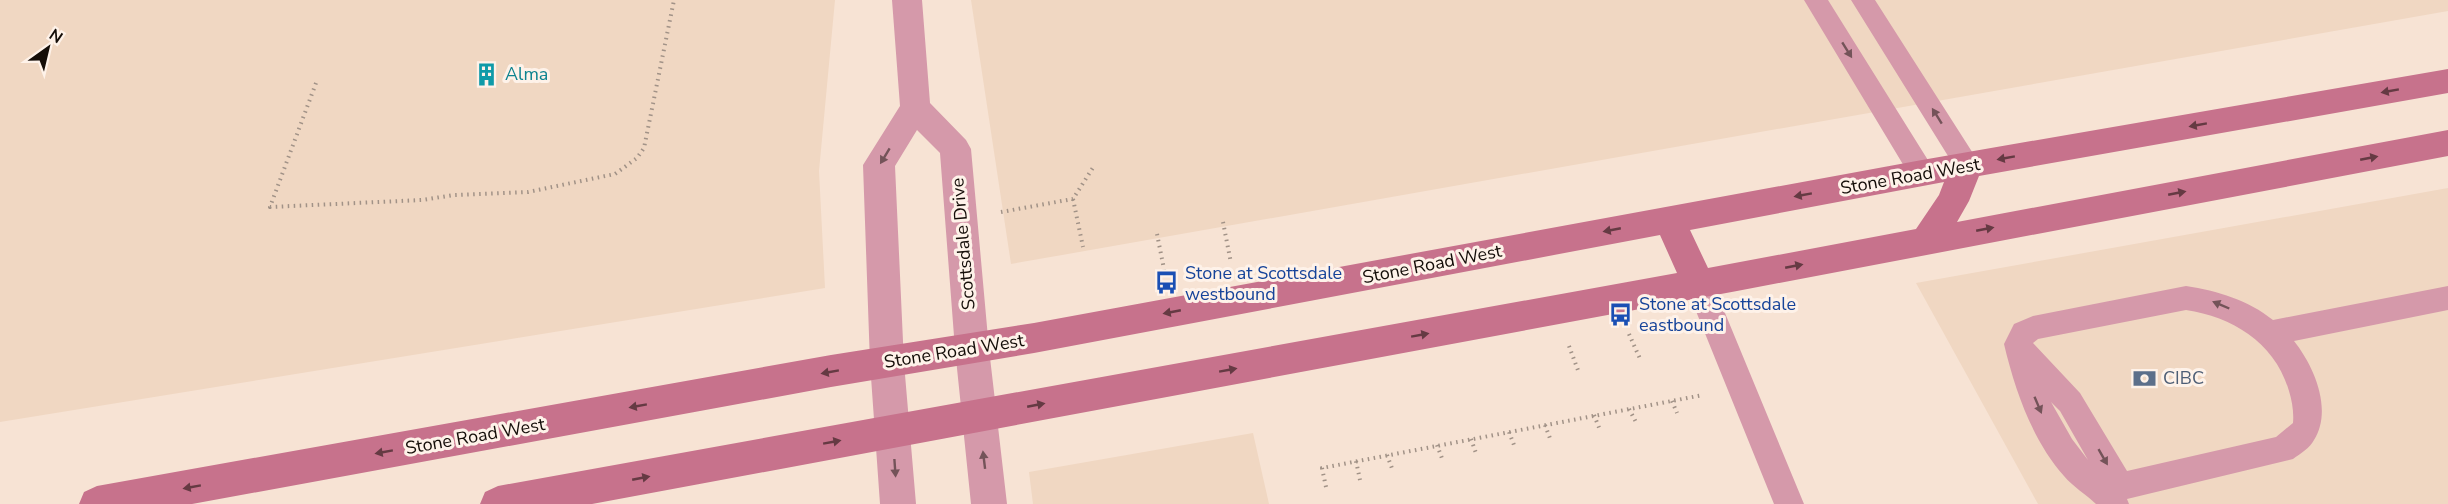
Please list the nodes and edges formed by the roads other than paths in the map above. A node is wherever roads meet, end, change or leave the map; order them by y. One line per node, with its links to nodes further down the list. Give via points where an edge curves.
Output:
1 (907, 0): 5 (street)
2 (1816, 0): 8 (lane, one-way to 8)
3 (1863, 0): 7 (lane, one-way to 3)
4 (2448, 81): 7 (main road, Stone Road West, one-way to 7)
5 (915, 107): 14 (street, Scottsdale Drive, via 955,149); 15 (street, one-way to 15, via 879,165)
6 (2448, 143): 10 (main road, one-way to 6)
7 (1967, 165): 8 (main road, Stone Road West); 10 (main road, via 1953,201)
8 (1922, 173): 9 (main road, Stone Road West, one-way to 9)
9 (1669, 220): 11 (main road); 14 (main road, Stone Road West, one-way to 14)
10 (1928, 239): 11 (main road, one-way to 10)
11 (1699, 284): 16 (main road, one-way to 11); 23 (lane)
12 (2448, 298): 13 (lane)
13 (2271, 333): 18 (lane, via 2296,366 2304,388 2309,417 2303,433 2283,449); 18 (lane, one-way to 18, via 2228,308 2186,297 2024,333 2018,344 2070,402)
14 (972, 349): 15 (main road, Stone Road West); 16 (street, Scottsdale Drive)
15 (887, 363): 17 (street); 19 (main road, Stone Road West, one-way to 19)
16 (978, 416): 17 (main road); 22 (street, Scottsdale Drive, one-way to 16)
17 (892, 431): 20 (main road, one-way to 17); 21 (street, one-way to 21)
18 (2113, 493)
19 (97, 504)
20 (498, 504)
21 (897, 504)
22 (989, 504)
23 (1789, 504)

